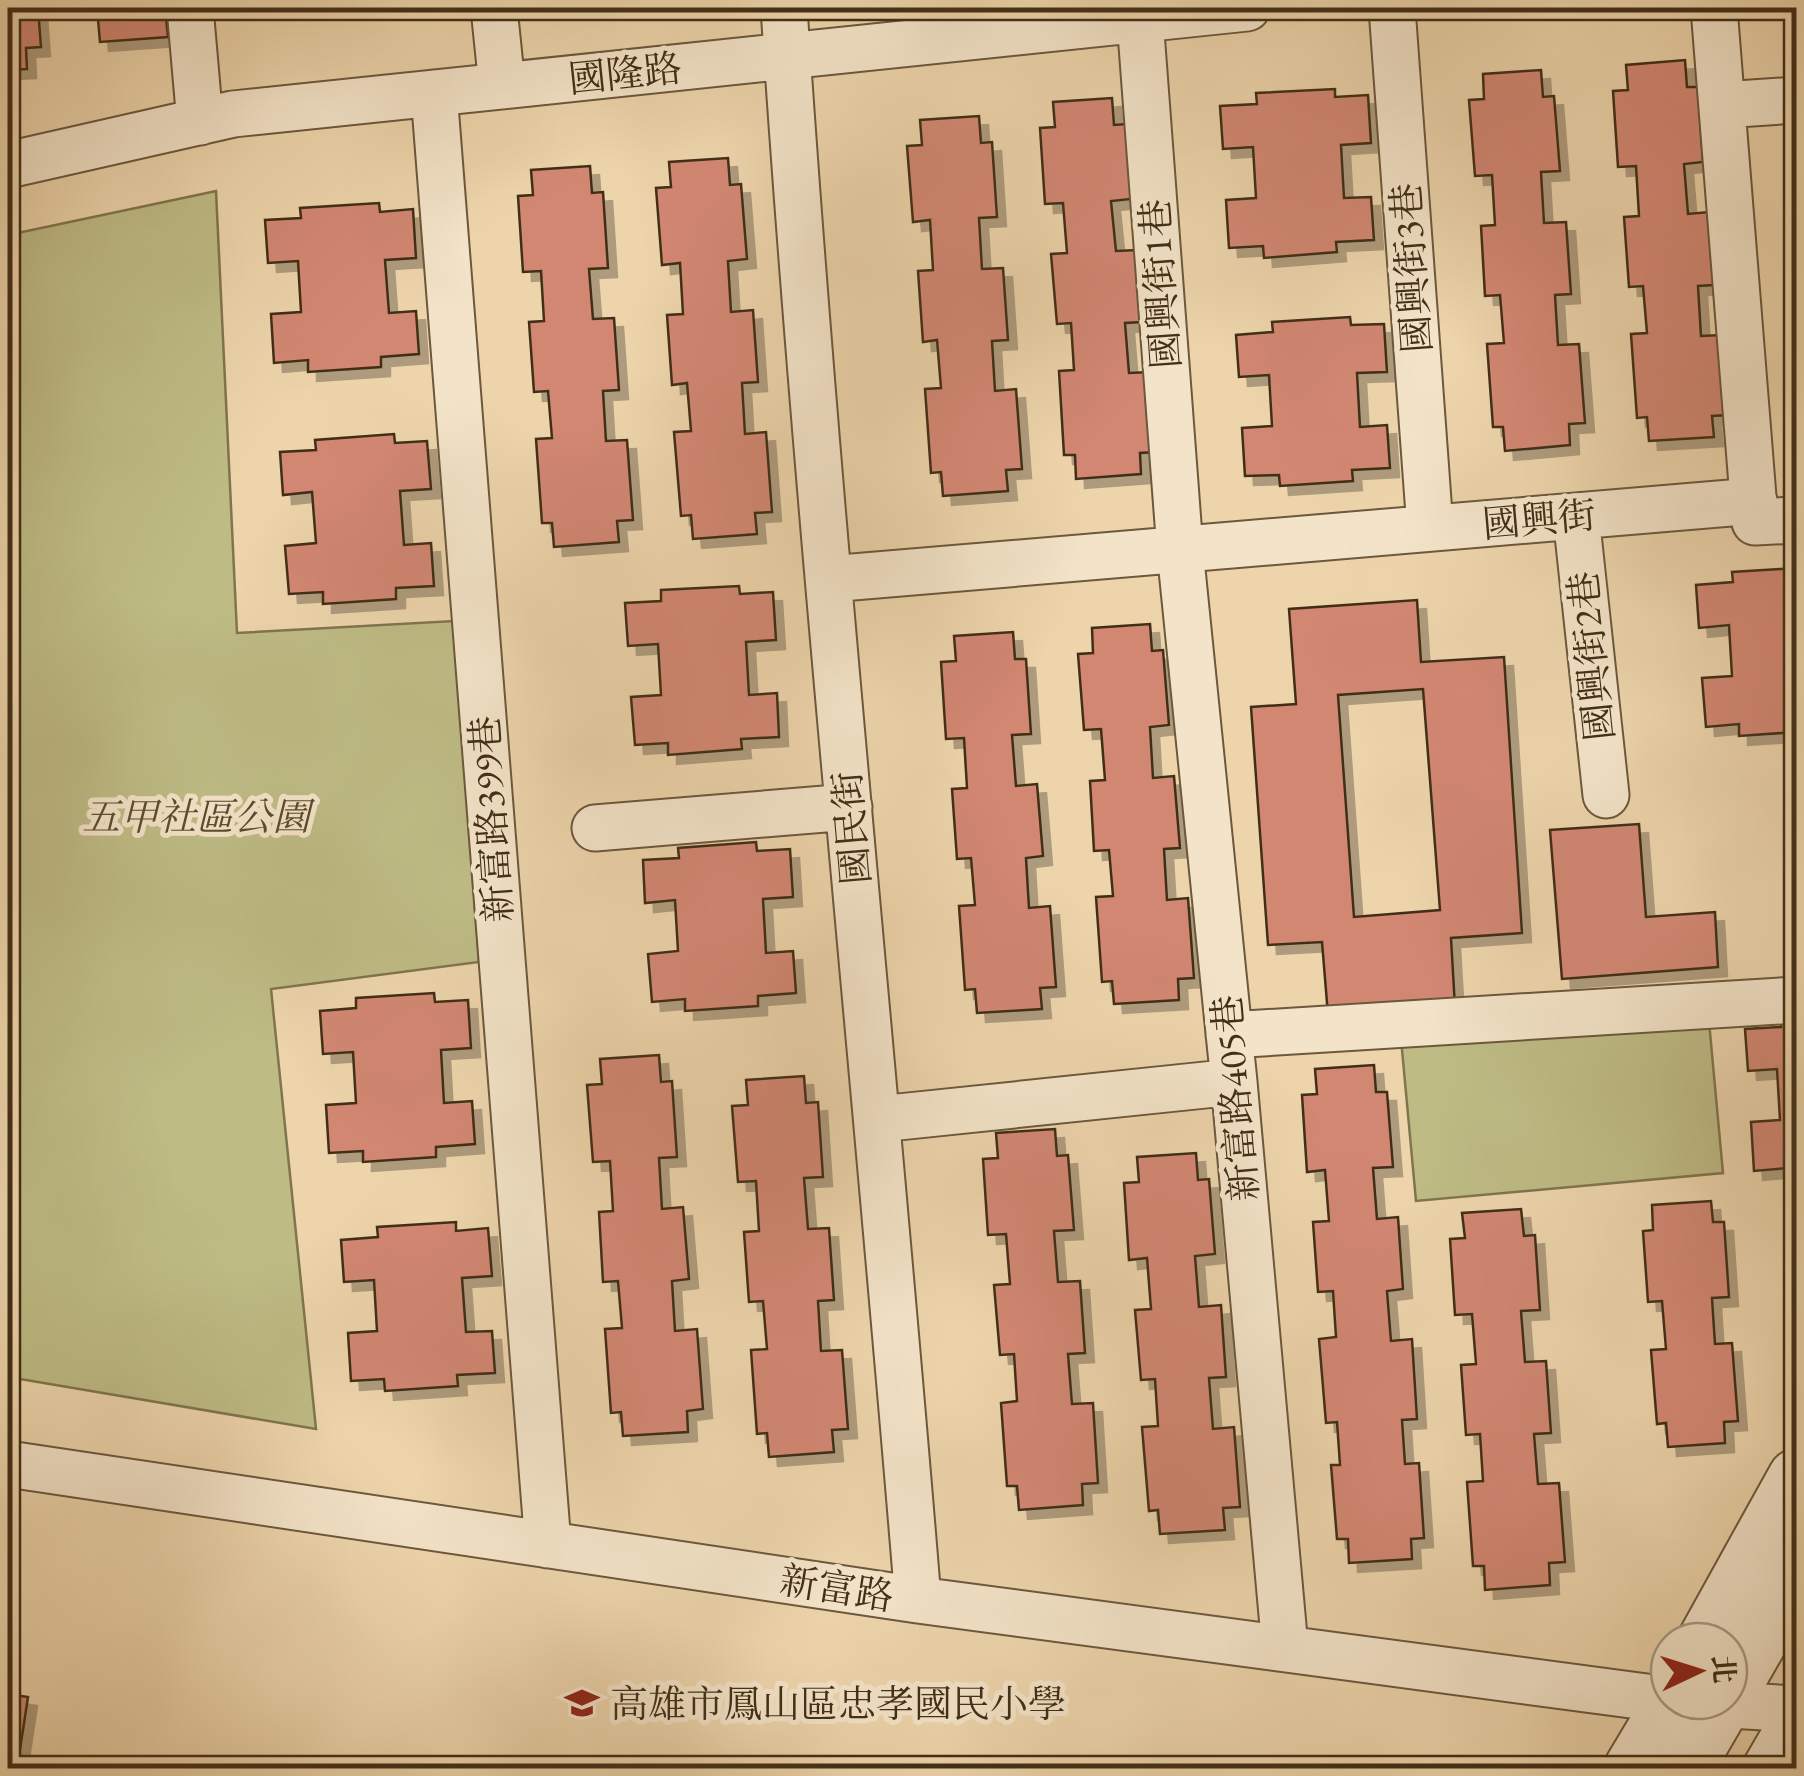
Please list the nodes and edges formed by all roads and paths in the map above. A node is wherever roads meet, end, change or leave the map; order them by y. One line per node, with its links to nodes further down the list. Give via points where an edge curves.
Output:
1 (190, 8): 14 (street)
2 (494, 8): 10 (street)
3 (784, 8): 9 (street, 國民街)
4 (1247, 8): 8 (street, 國隆路)
5 (1392, 8): 19 (street, 國興街3巷)
6 (1714, 8): 13 (street)
7 (1090, 16): 8 (street, 國隆路); 9 (street, 國隆路)
8 (1140, 19): 20 (street, 國興街1巷)
9 (788, 56): 10 (street, 國隆路); 21 (street, 國民街)
10 (502, 86): 11 (street, 國隆路)
11 (434, 93): 14 (street, 國隆路); 31 (street, 新富路399巷)
12 (1796, 100): 13 (street)
13 (1722, 106): 16 (street)
14 (200, 122): 15 (street, 國隆路)
15 (8, 165)
16 (1754, 502): 17 (street, 國興街); 18 (street, via 1755,522)
17 (1576, 516): 19 (street, 國興街); 22 (street, 國興街2巷)
18 (1796, 520)
19 (1430, 528): 20 (street, 國興街)
20 (1180, 550): 21 (street, 國興街); 26 (street, 新富路405巷)
21 (830, 578): 23 (street, 國民街)
22 (1606, 795)
23 (848, 807): 24 (street); 28 (street, 國民街)
24 (594, 828)
25 (1796, 1000): 26 (street)
26 (1229, 1034): 27 (street, 新富路405巷)
27 (1234, 1082): 28 (street); 36 (street, 新富路405巷)
28 (879, 1119): 33 (street, 國民街)
29 (8, 1464): 31 (street, 新富路)
30 (1796, 1477): 34 (street)
31 (548, 1545): 33 (street, 新富路)
32 (1796, 1577): 35 (street)
33 (918, 1600): 36 (street, 新富路)
34 (1717, 1621)
35 (1749, 1637)
36 (1285, 1648): 37 (street, 新富路)
37 (1649, 1695)
38 (1749, 1705): 39 (street, 新富路)
39 (1796, 1709)
40 (1679, 1721): 43 (street)
41 (1695, 1721): 44 (street)
42 (1796, 1725): 45 (street)
43 (1632, 1768)
44 (1686, 1768)
45 (1771, 1768)

